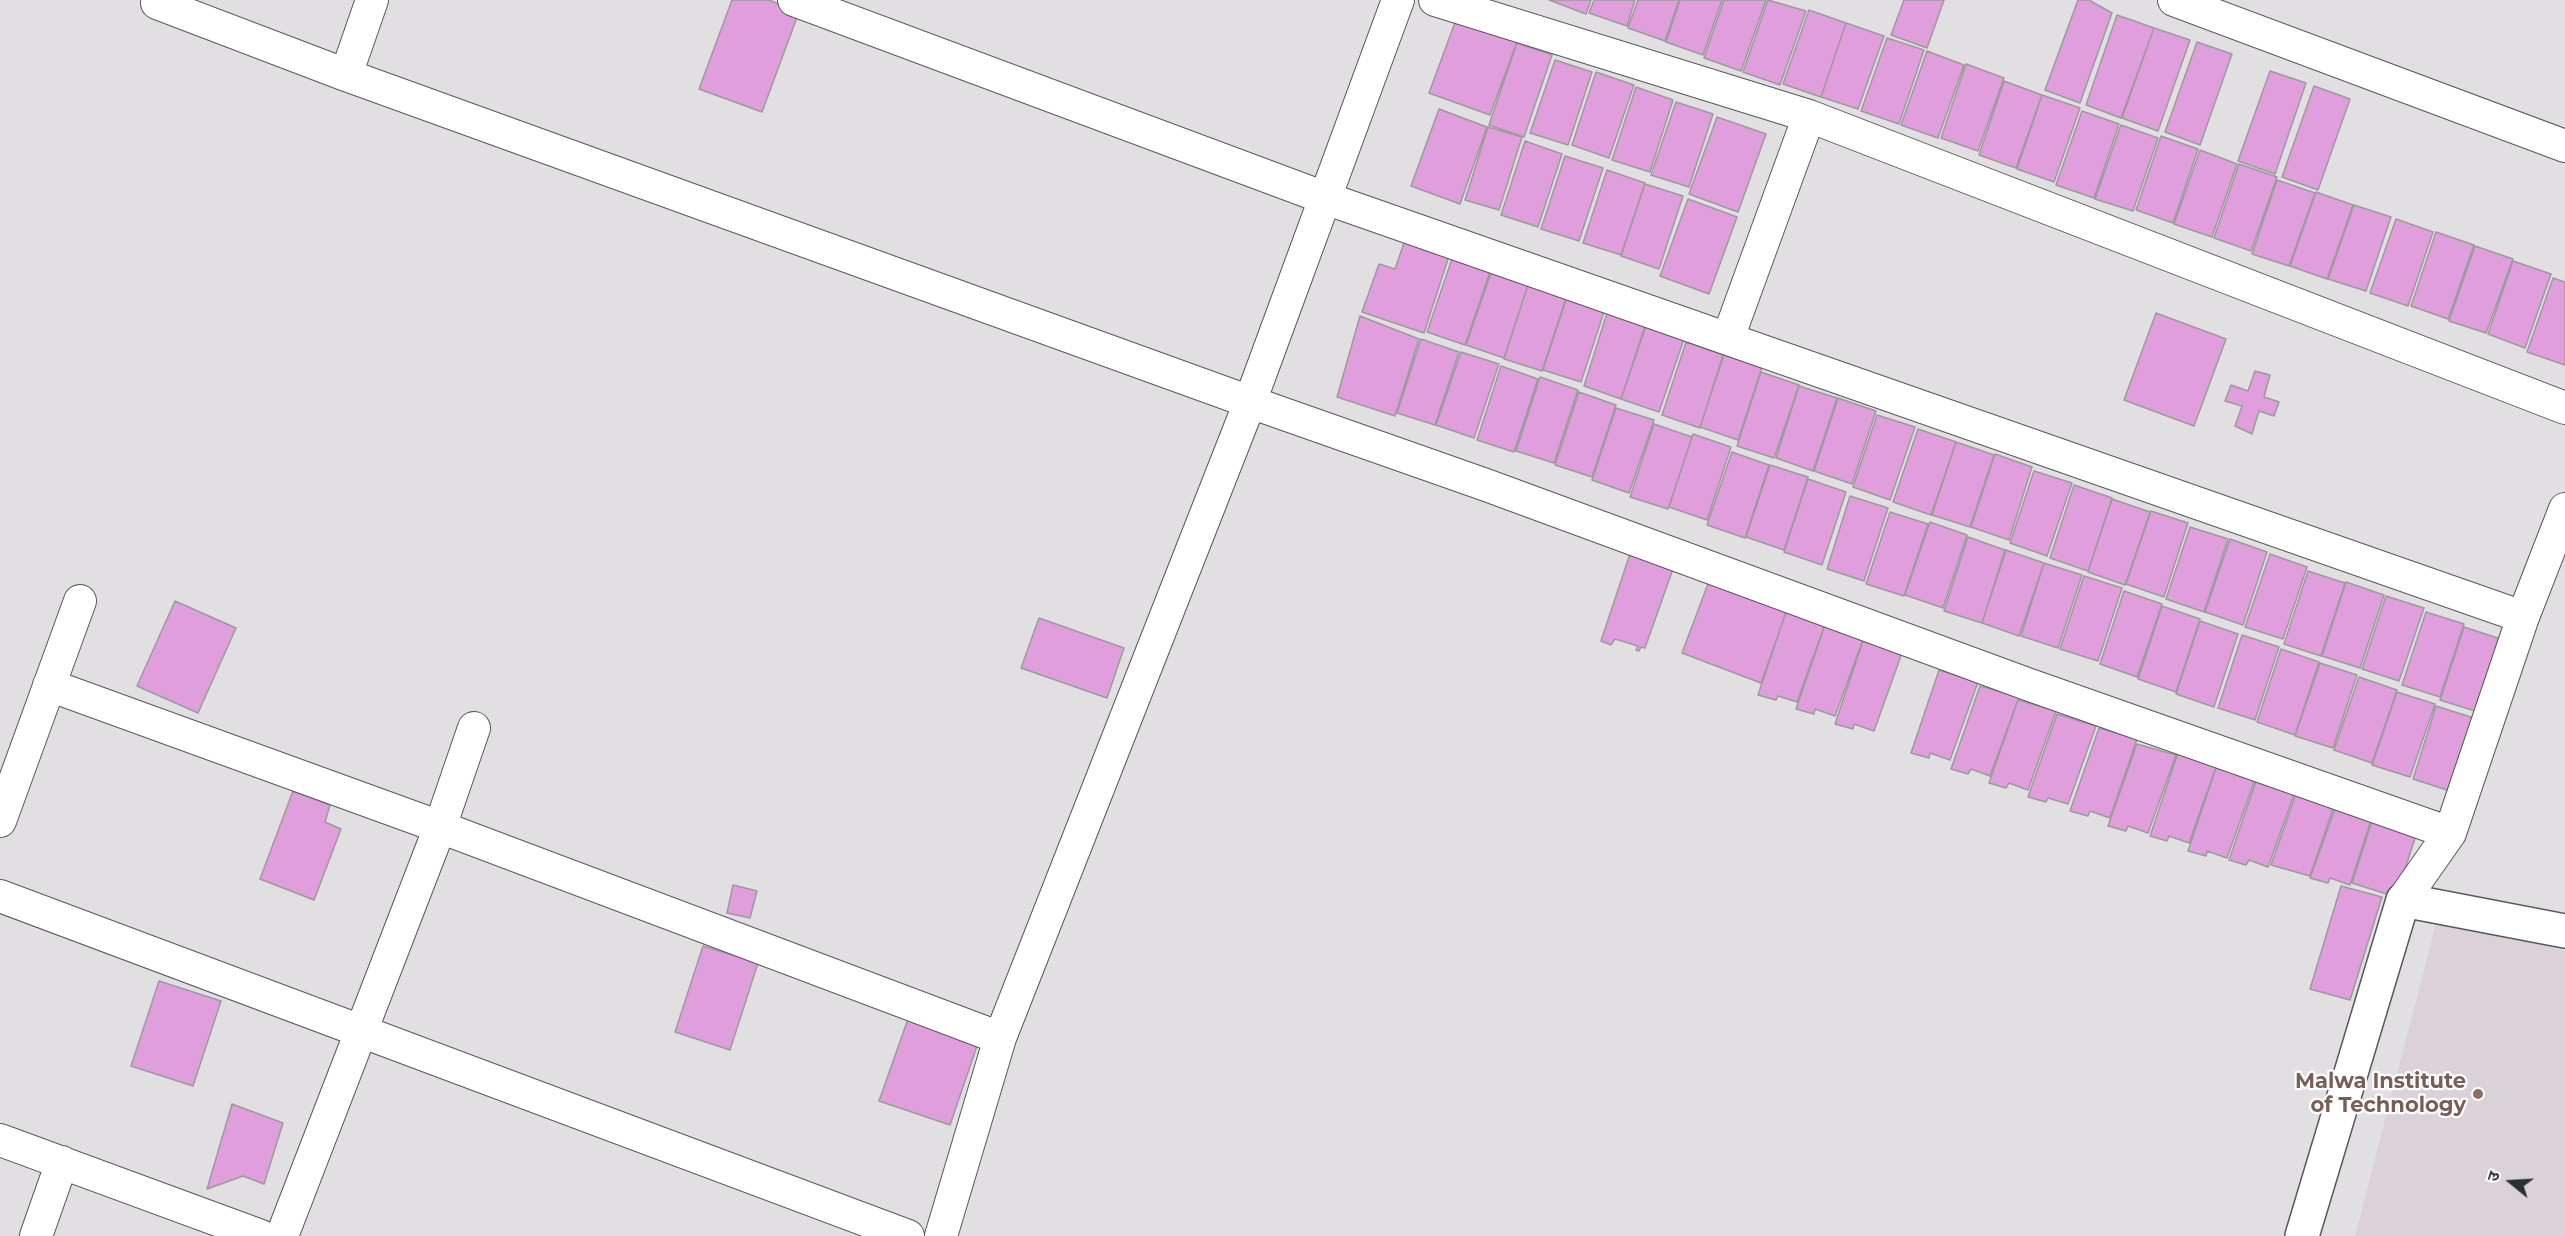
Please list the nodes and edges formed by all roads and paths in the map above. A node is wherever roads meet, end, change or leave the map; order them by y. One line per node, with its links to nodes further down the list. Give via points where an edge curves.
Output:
1 (372, 0): 7 (street)
2 (794, 0): 10 (street)
3 (1398, 0): 10 (street)
4 (1435, 0): 8 (street)
5 (2174, 0): 9 (street)
6 (157, 3): 7 (street)
7 (346, 75): 12 (street)
8 (1809, 116): 11 (street); 13 (street)
9 (2565, 146)
10 (1325, 198): 11 (street); 12 (street)
11 (1728, 338): 16 (street)
12 (1250, 402): 21 (street); 26 (street)
13 (2565, 408)
14 (2565, 508): 16 (street)
15 (80, 601): 17 (street)
16 (2523, 617): 21 (street)
17 (49, 685): 19 (street); 20 (street)
18 (474, 728): 20 (street)
19 (0, 821)
20 (440, 826): 25 (street); 26 (street)
21 (2450, 833): 23 (street)
22 (0, 896): 25 (street)
23 (2403, 900): 24 (street); 34 (street)
24 (2565, 931)
25 (361, 1031): 31 (street); 32 (street)
26 (1000, 1038): 33 (street)
27 (0, 1140): 28 (street)
28 (62, 1162): 29 (street); 30 (street)
29 (36, 1236)
30 (261, 1236)
31 (282, 1236)
32 (908, 1236)
33 (941, 1236)
34 (2302, 1236)

